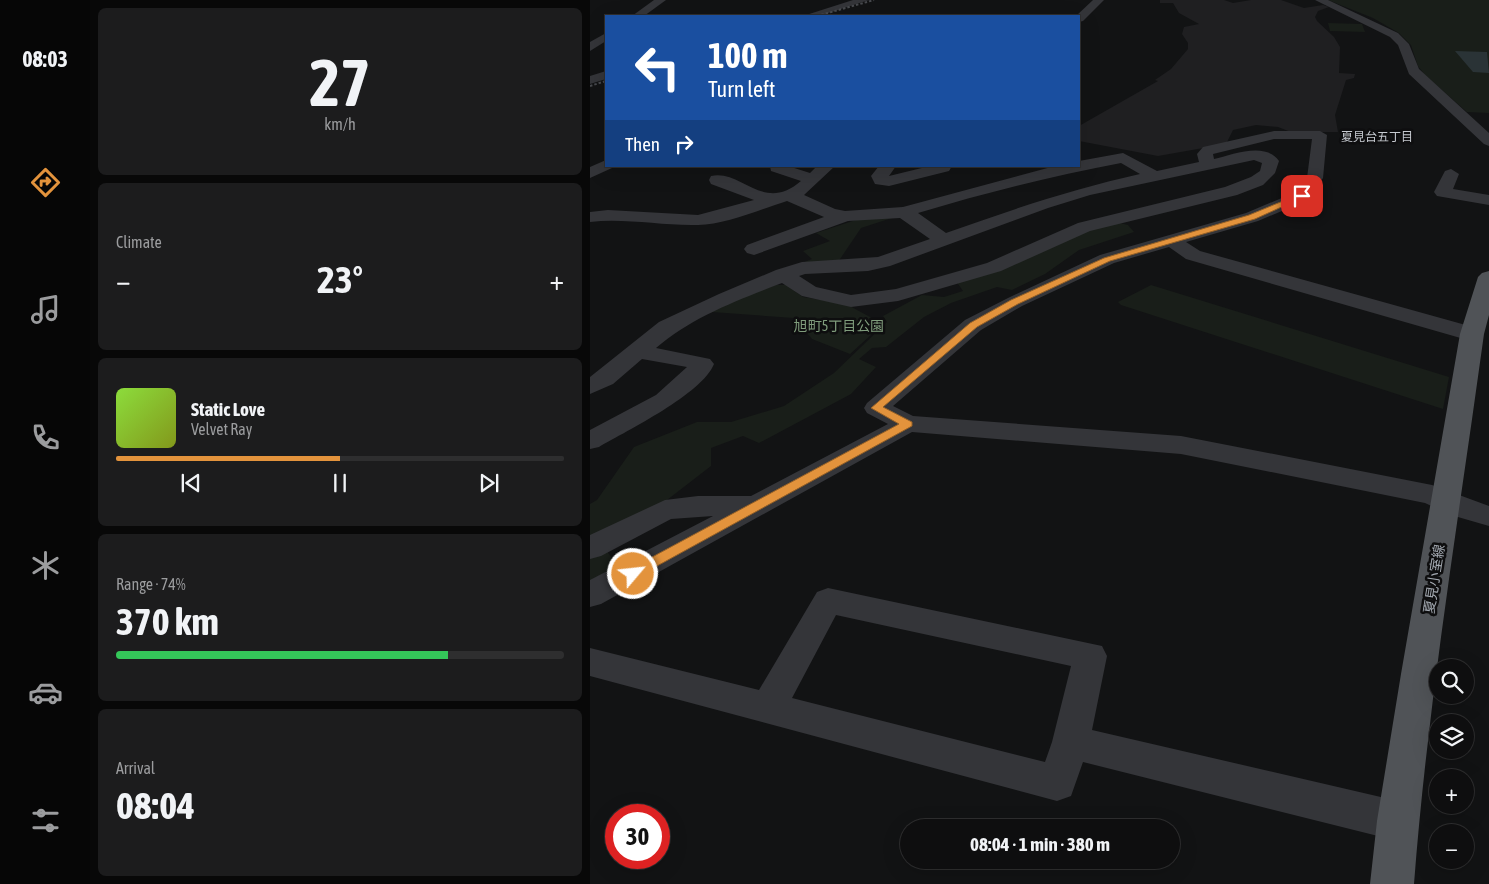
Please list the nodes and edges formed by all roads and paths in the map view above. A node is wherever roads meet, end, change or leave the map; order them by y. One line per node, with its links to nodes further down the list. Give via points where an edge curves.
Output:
1 (661, 0): 7 (street)
2 (864, 0): 6 (street, via 845,6)
3 (1099, 0): 9 (street)
4 (1320, 0): 14 (street, via 1394,35 1403,44 1413,71)
5 (798, 6): 6 (street)
6 (823, 6): 8 (street)
7 (638, 15)
8 (810, 15)
9 (1080, 18)
10 (599, 38): 11 (street)
11 (590, 47)
12 (605, 75): 13 (street)
13 (590, 80)
14 (1459, 114): 15 (street); 16 (street)
15 (1479, 114)
16 (1489, 141)
17 (1207, 164): 28 (street); 40 (street, via 1254,155 1271,161 1267,173 1257,181 1231,191); 42 (street, via 1205,154 1208,150 1274,134 1320,135 1315,178 1302,196 1252,217)
18 (1080, 165): 28 (street, via 1123,158)
19 (605, 166): 26 (street)
20 (825, 167): 29 (street)
21 (887, 167): 22 (street, via 878,176 881,180)
22 (944, 167)
23 (1067, 167): 25 (street)
24 (777, 168): 29 (street)
25 (1036, 170): 36 (street)
26 (590, 173)
27 (1451, 174): 33 (street, via 1443,192)
28 (1153, 175): 34 (street)
29 (812, 179): 31 (street, via 798,192)
30 (717, 180): 32 (street)
31 (789, 194): 32 (street); 38 (street, via 831,214)
32 (771, 200): 37 (street, via 698,220)
33 (1489, 200)
34 (1042, 204): 40 (street); 41 (street)
35 (590, 208): 37 (street)
36 (904, 212): 38 (street); 41 (street)
37 (608, 215): 39 (street)
38 (845, 216): 43 (street)
39 (590, 217)
40 (1084, 227): 44 (street, via 994,267 869,300 851,301 809,292)
41 (944, 240): 44 (street, via 883,262 802,268)
42 (1171, 240): 46 (street, via 1193,255); 49 (street, via 1076,273 974,325 876,408)
43 (754, 249)
44 (783, 274): 47 (street, via 666,327)
45 (1489, 277): 46 (main road, 夏見小室線)
46 (1472, 334): 51 (main road, 夏見小室線)
47 (639, 352): 48 (street); 50 (street, via 702,364 665,400)
48 (590, 387)
49 (908, 424): 51 (street, via 1181,445 1432,495); 52 (street)
50 (590, 441)
51 (1446, 502): 53 (street); 59 (main road, 夏見小室線)
52 (758, 506): 54 (street, via 698,506 665,510); 55 (street)
53 (1489, 516)
54 (590, 548)
55 (590, 596)
56 (590, 662): 57 (street)
57 (768, 708): 58 (street, via 1056,784); 58 (street, via 828,601 1090,656)
58 (1071, 742): 59 (street)
59 (1398, 821): 60 (main road, 夏見小室線)
60 (1392, 884)

